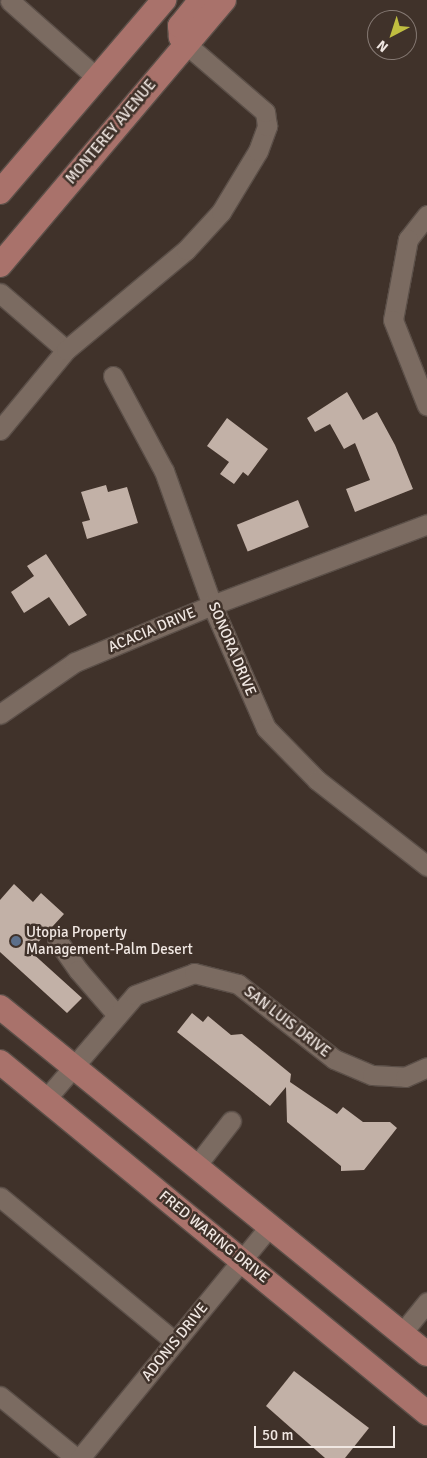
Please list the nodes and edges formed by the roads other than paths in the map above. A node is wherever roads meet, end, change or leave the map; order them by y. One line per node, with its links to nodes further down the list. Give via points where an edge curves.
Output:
1 (164, 0): 6 (main road)
2 (201, 0): 5 (main road, via 180,26 181,37)
3 (224, 0): 5 (main road, MONTEREY AVENUE)
4 (10, 1): 6 (street)
5 (186, 44): 9 (main road, MONTEREY AVENUE); 11 (street, via 265,112 267,126 264,139 221,212 186,250)
6 (97, 78): 7 (main road)
7 (0, 192)
8 (427, 215): 13 (street, via 408,239 393,320)
9 (0, 265)
10 (0, 293): 11 (street)
11 (66, 350): 14 (street)
12 (113, 376): 16 (street, SONORA DRIVE, via 164,471)
13 (427, 406)
14 (0, 430)
15 (427, 524): 16 (street, ACACIA DRIVE)
16 (212, 605): 17 (street, ACACIA DRIVE, via 75,662); 18 (street, SONORA DRIVE, via 266,728 317,780)
17 (0, 714)
18 (427, 866)
19 (58, 940): 21 (street, via 78,970)
20 (0, 1007): 23 (main road)
21 (117, 1015): 23 (street, SAN LUIS DRIVE); 24 (street, SAN LUIS DRIVE, via 135,995 194,973 238,984 334,1059 372,1075 406,1077)
22 (0, 1062): 25 (main road, FRED WARING DRIVE)
23 (72, 1066): 25 (street, SAN LUIS DRIVE); 27 (main road)
24 (427, 1067)
25 (45, 1100): 30 (main road, FRED WARING DRIVE)
26 (231, 1121): 27 (street)
27 (196, 1166): 29 (main road)
28 (0, 1198): 33 (street)
29 (270, 1226): 30 (street, ADONIS DRIVE); 32 (main road)
30 (242, 1260): 33 (street, ADONIS DRIVE); 36 (main road, FRED WARING DRIVE)
31 (427, 1302): 32 (street)
32 (402, 1333): 34 (main road)
33 (175, 1342): 37 (street, ADONIS DRIVE)
34 (427, 1354)
35 (0, 1396): 37 (street)
36 (427, 1413)
37 (78, 1458)

